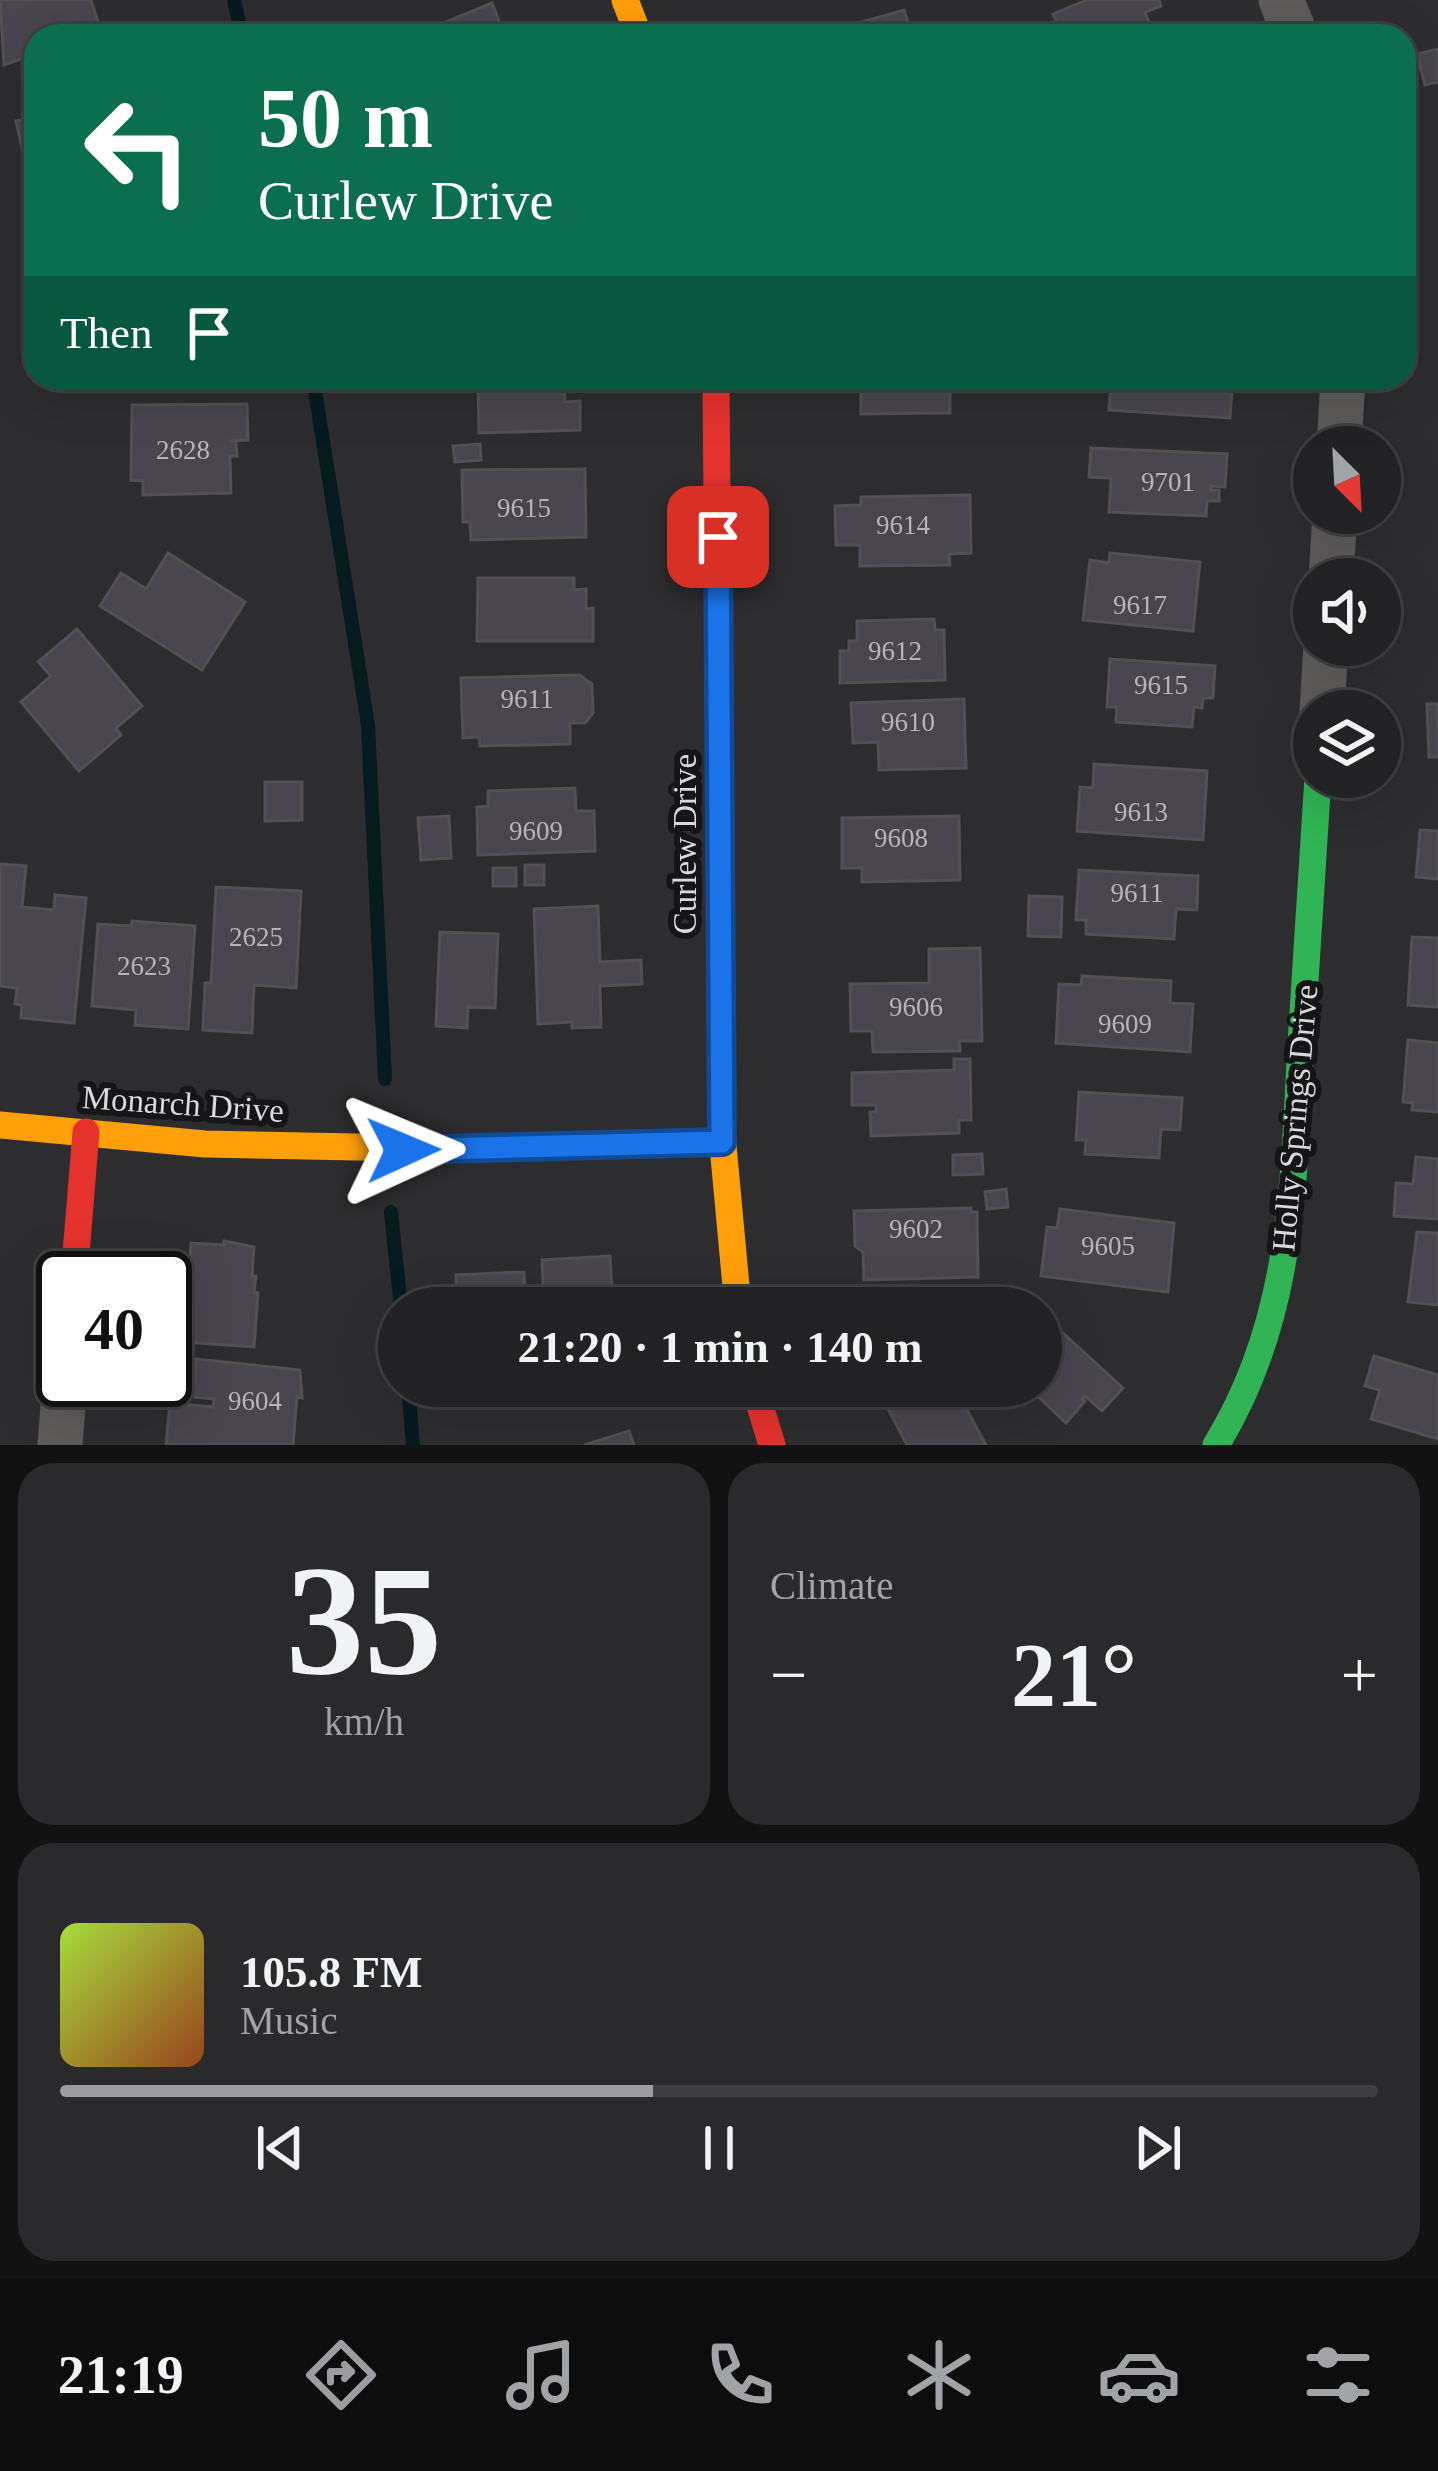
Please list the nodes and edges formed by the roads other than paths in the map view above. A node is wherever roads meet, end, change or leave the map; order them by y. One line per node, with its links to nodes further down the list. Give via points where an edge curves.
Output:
1 (716, 390): 7 (street, Curlew Drive)
2 (1342, 390): 3 (street)
3 (1340, 426)
4 (1317, 798): 14 (street, Holly Springs Drive, via 1291,1218 1261,1355)
5 (0, 1125): 6 (street, Monarch Drive)
6 (86, 1132): 7 (street, Monarch Drive, via 403,1150); 8 (street)
7 (722, 1142): 9 (street, Curlew Drive)
8 (76, 1251)
9 (736, 1287)
10 (63, 1407): 12 (street)
11 (760, 1407): 13 (street)
12 (60, 1445)
13 (772, 1445)
14 (1216, 1445)

